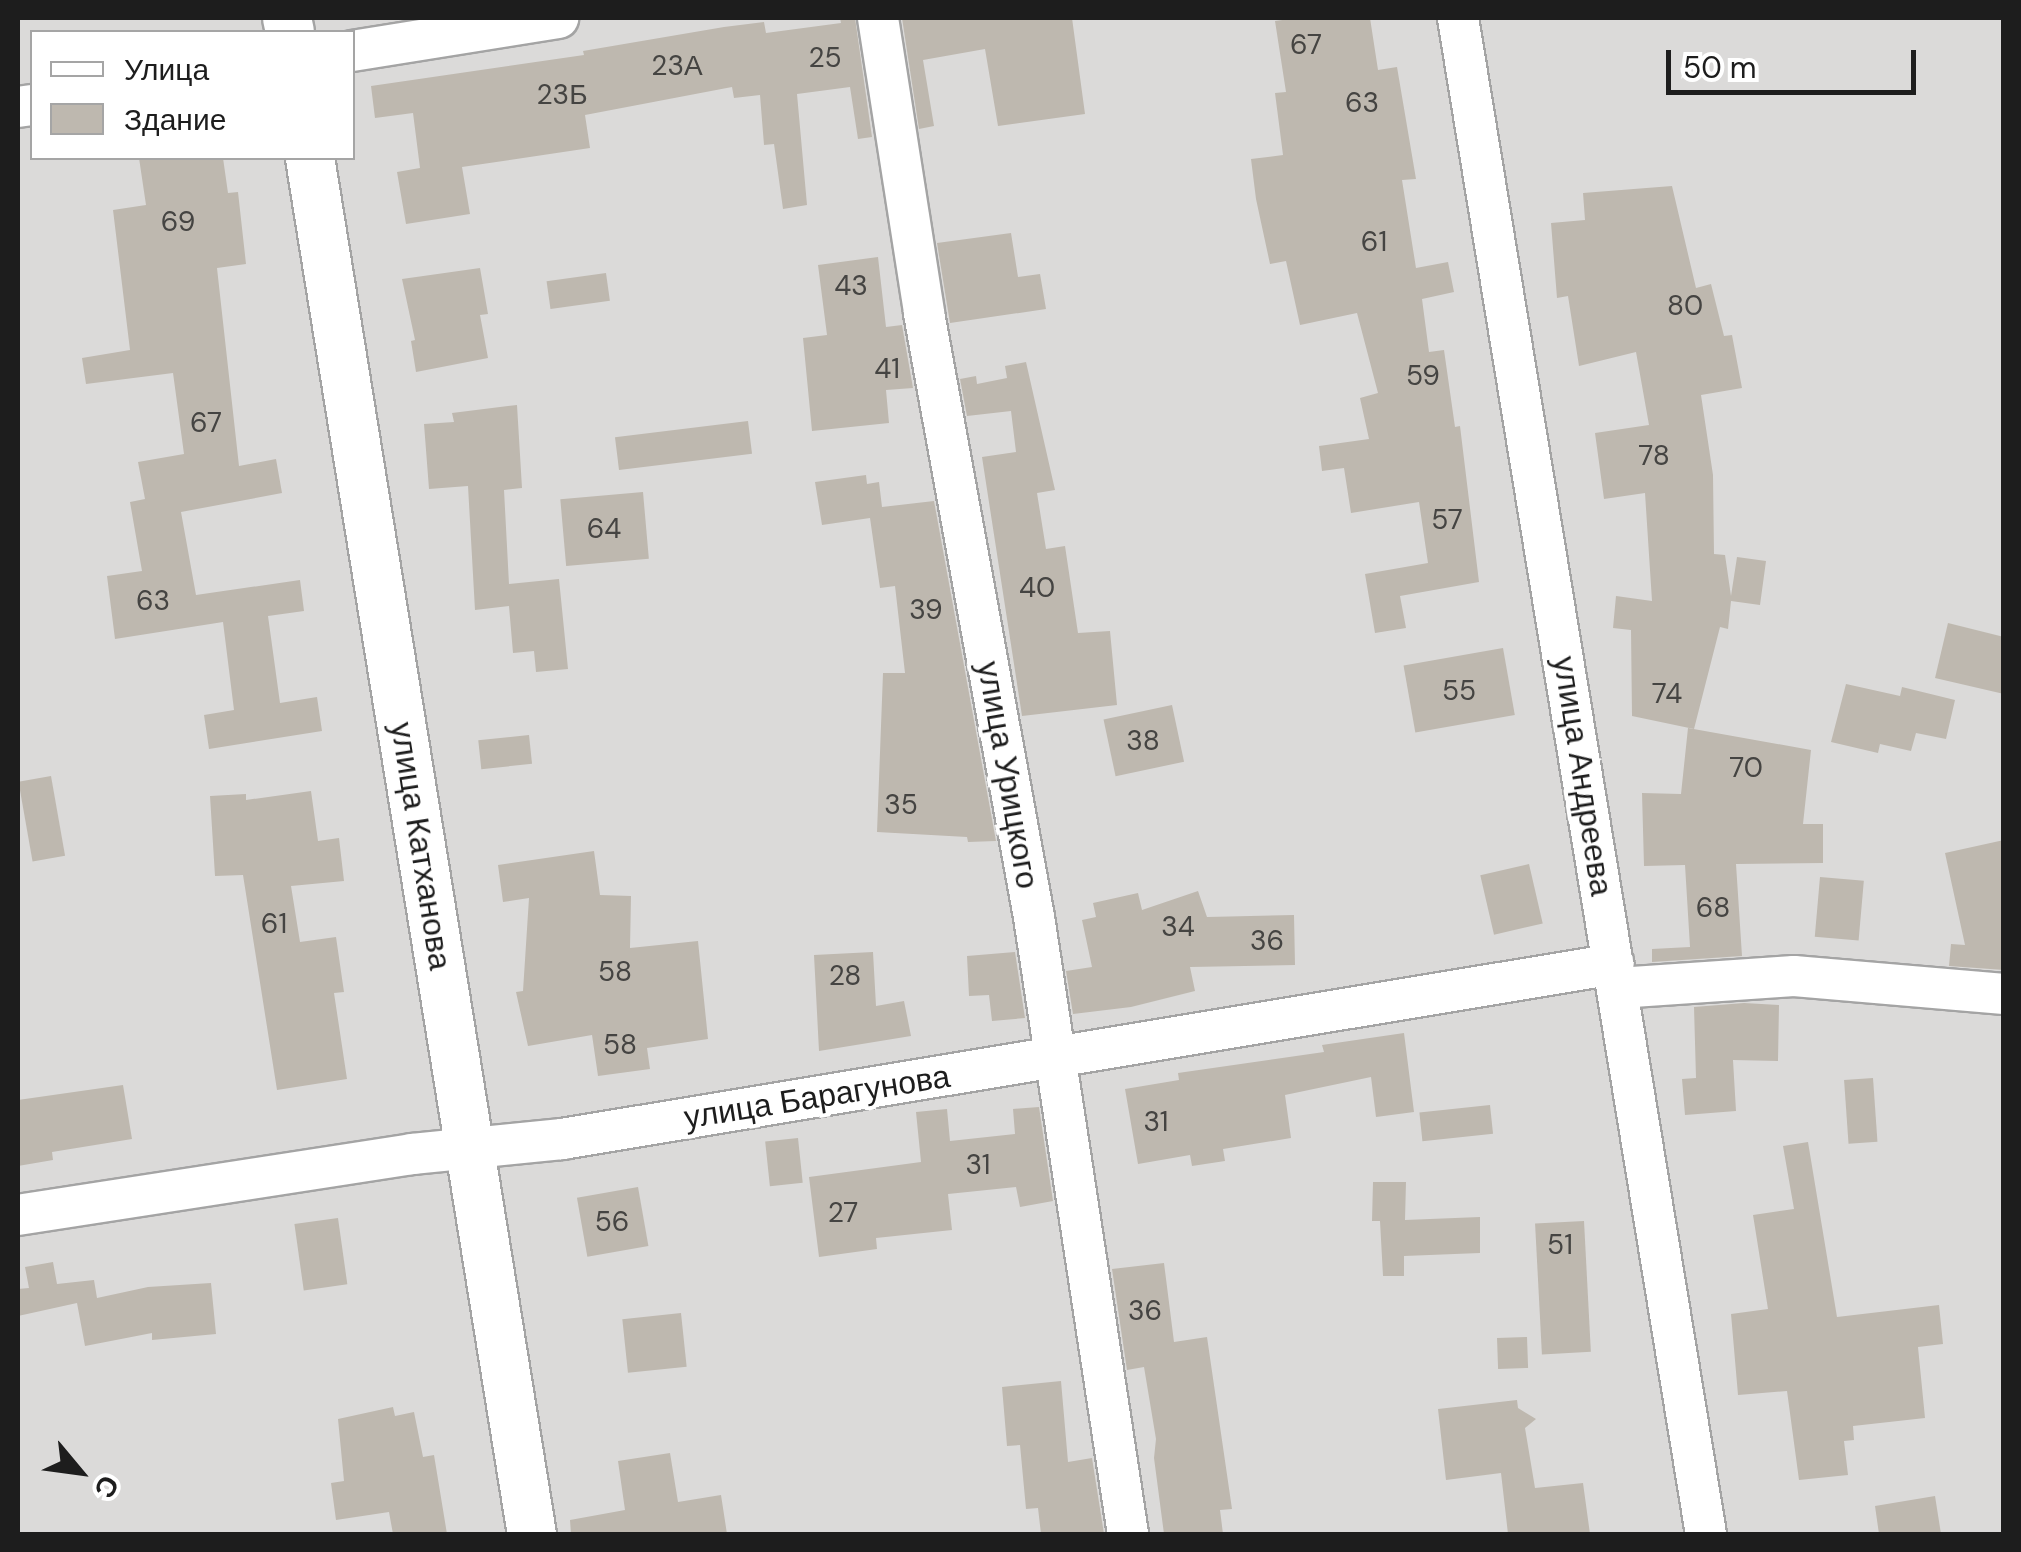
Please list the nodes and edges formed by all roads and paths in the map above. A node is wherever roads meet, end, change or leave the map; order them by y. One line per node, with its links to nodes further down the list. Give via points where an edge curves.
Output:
1 (558, 18): 4 (street)
2 (878, 18): 8 (street, улица Урицкого)
3 (1458, 18): 6 (street, улица Андреева)
4 (355, 51)
5 (310, 160): 9 (street, улица Катханова)
6 (1616, 976): 7 (street, улица Барагунова, via 1794,976); 8 (street, улица Барагунова); 13 (street, улица Андреева)
7 (2004, 994)
8 (1053, 1058): 9 (street, улица Барагунова); 12 (street, улица Урицкого)
9 (468, 1150): 10 (street, улица Барагунова); 11 (street, улица Катханова)
10 (18, 1215)
11 (532, 1534)
12 (1128, 1534)
13 (1706, 1534)

